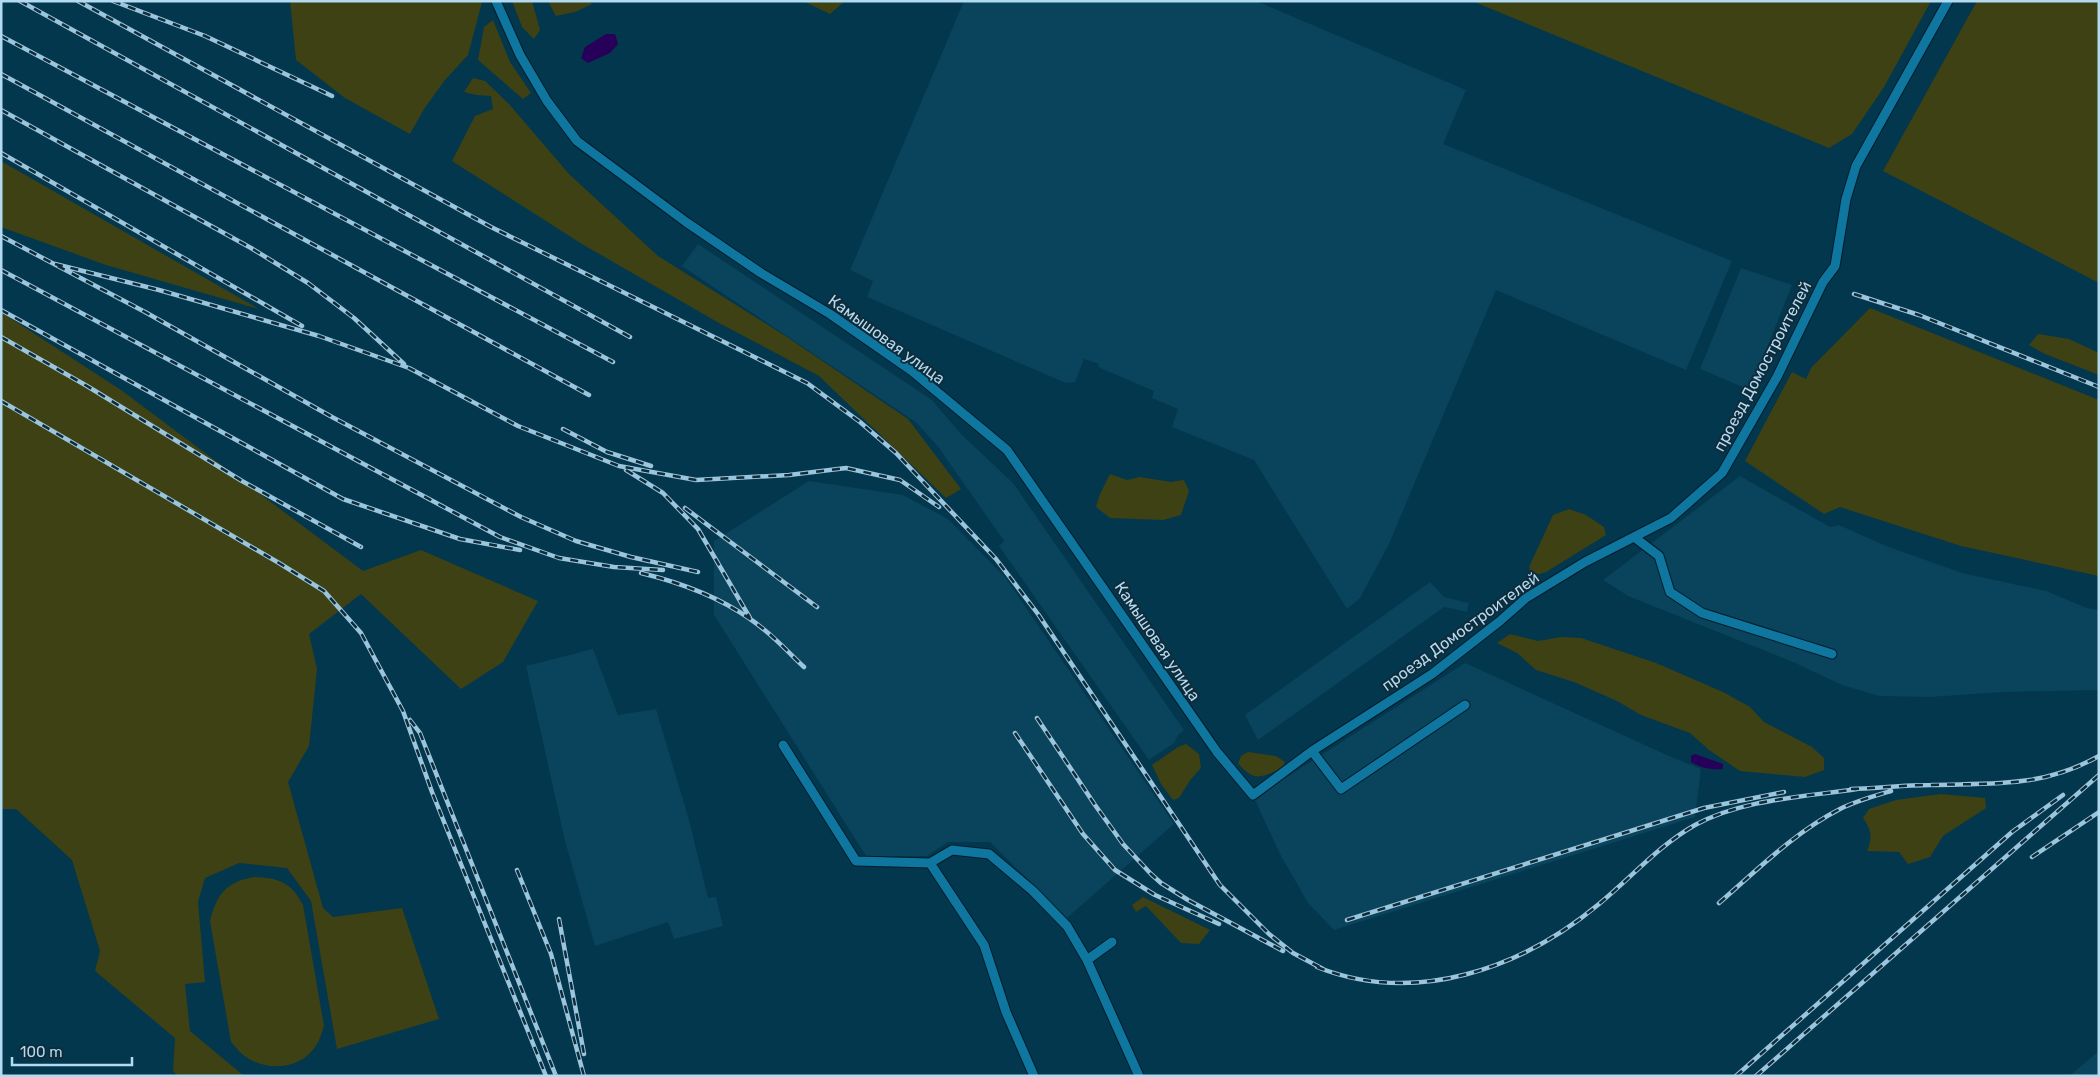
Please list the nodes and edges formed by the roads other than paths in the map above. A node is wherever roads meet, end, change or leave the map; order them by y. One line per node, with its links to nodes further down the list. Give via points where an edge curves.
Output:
1 (496, 1): 8 (street, Камышовая улица, via 520,55 546,101 576,141 686,222 912,370 1007,450 1217,752)
2 (1948, 1): 3 (street, проезд Домостроителей, via 1856,166 1846,199 1835,266 1823,282 1777,377 1722,473 1671,518)
3 (1634, 537): 4 (street, via 1659,556 1670,592 1702,613); 7 (street, проезд Домостроителей, via 1526,598 1432,674)
4 (1832, 654)
5 (1465, 705): 7 (street, via 1341,789)
6 (783, 746): 9 (street, via 856,861)
7 (1312, 751): 8 (street, проезд Домостроителей)
8 (1253, 795)
9 (930, 863): 11 (street, via 952,850 989,854 1033,891 1067,926); 12 (street, via 984,945 1006,1012)
10 (1112, 942): 11 (street)
11 (1087, 960): 13 (street)
12 (1034, 1076)
13 (1139, 1076)

